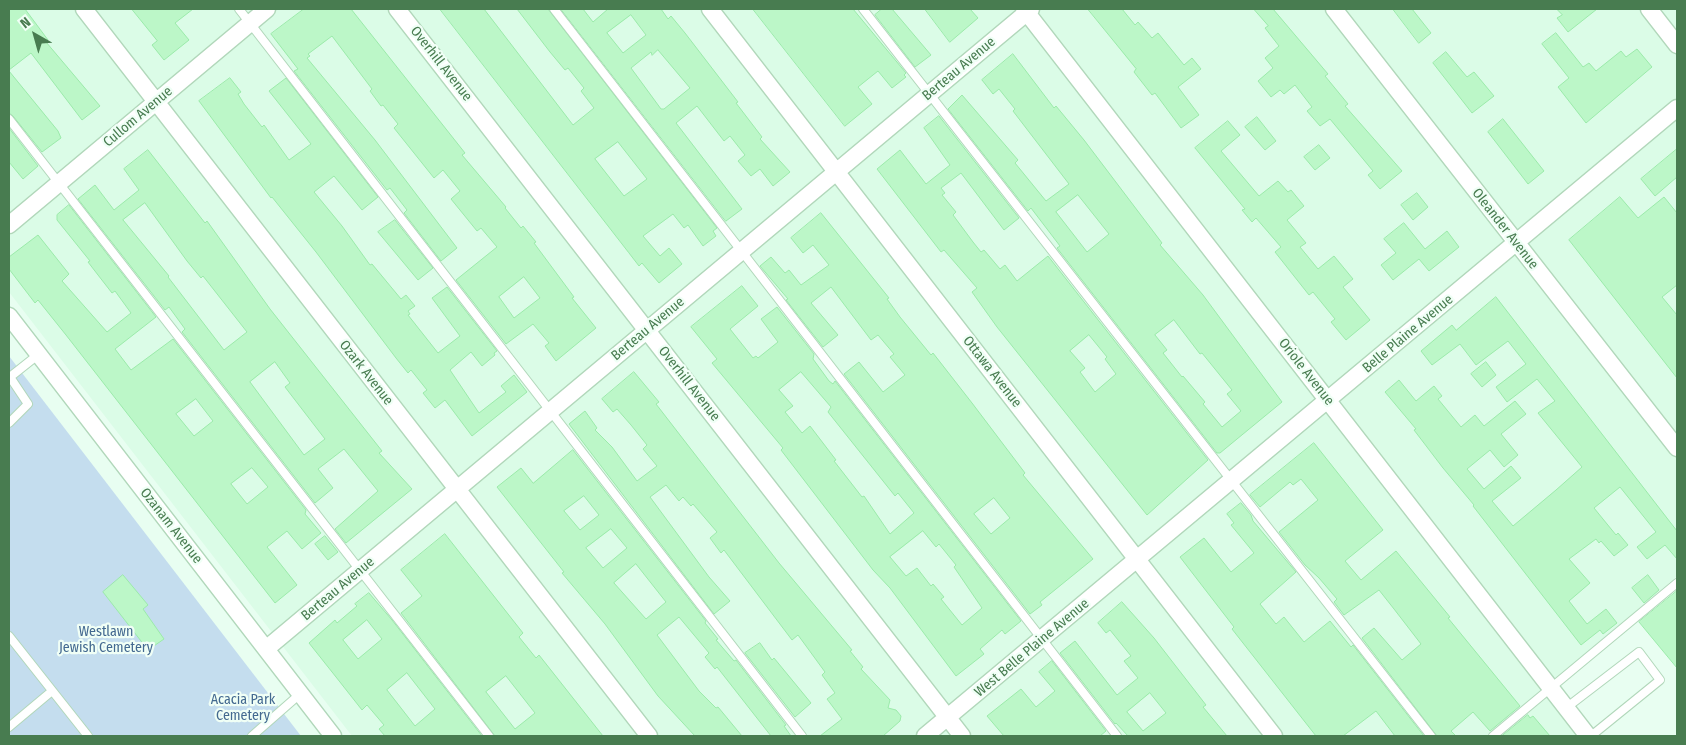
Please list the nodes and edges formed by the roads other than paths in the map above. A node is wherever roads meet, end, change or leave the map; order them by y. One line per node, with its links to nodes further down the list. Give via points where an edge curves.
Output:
1 (84, 9): 14 (street, Ozark Avenue)
2 (239, 9): 11 (lane)
3 (267, 9): 11 (street, Cullom Avenue)
4 (397, 9): 23 (street, Overhill Avenue)
5 (554, 9): 21 (lane)
6 (710, 9): 17 (street, Ottawa Avenue)
7 (863, 9): 13 (lane)
8 (1334, 9): 20 (street, Oleander Avenue)
9 (1649, 9): 12 (street)
10 (1027, 10): 13 (street, Berteau Avenue); 25 (street, Oriole Avenue)
11 (250, 23): 14 (street, Cullom Avenue); 26 (lane)
12 (1677, 45)
13 (929, 94): 17 (street, Berteau Avenue); 29 (lane)
14 (156, 101): 18 (street, Cullom Avenue); 30 (street, Ozark Avenue)
15 (1677, 108): 20 (street, Belle Plaine Avenue)
16 (9, 120): 18 (lane)
17 (836, 172): 21 (street, Berteau Avenue); 31 (street, Ottawa Avenue)
18 (58, 183): 19 (street, Cullom Avenue); 32 (lane)
19 (9, 225)
20 (1517, 243): 25 (street, Belle Plaine Avenue); 28 (street, Oleander Avenue)
21 (741, 251): 23 (street, Berteau Avenue); 35 (lane)
22 (11, 325): 24 (street, Ozanam Avenue)
23 (647, 330): 26 (street, Berteau Avenue); 41 (street, Overhill Avenue)
24 (38, 354): 27 (lane, via 10,377 28,404); 36 (street, Ozanam Avenue)
25 (1328, 401): 29 (street, Belle Plaine Avenue); 37 (street, Oriole Avenue)
26 (551, 410): 30 (street, Berteau Avenue); 48 (lane)
27 (9, 423)
28 (1677, 448)
29 (1233, 481): 31 (street, Belle Plaine Avenue); 53 (lane)
30 (457, 489): 32 (street, Berteau Avenue); 47 (street, Ozark Avenue)
31 (1138, 560): 35 (street, West Belle Plaine Avenue); 52 (street, Ottawa Avenue)
32 (360, 570): 36 (street, Berteau Avenue); 46 (lane)
33 (1677, 583): 37 (lane)
34 (9, 636): 38 (lane)
35 (1042, 640): 41 (street, West Belle Plaine Avenue); 51 (lane)
36 (266, 649): 39 (street, Ozanam Avenue)
37 (1550, 688): 40 (street, Oriole Avenue); 54 (lane)
38 (52, 691): 42 (lane); 43 (lane)
39 (300, 694): 44 (lane); 45 (street, Ozanam Avenue)
40 (1566, 708): 55 (street, Oriole Avenue); 55 (lane, via 1639,652 1660,680)
41 (948, 718): 49 (street, West Belle Plaine Avenue); 50 (street, Overhill Avenue)
42 (9, 727)
43 (88, 736)
44 (252, 736)
45 (333, 736)
46 (489, 736)
47 (649, 736)
48 (802, 736)
49 (926, 736)
50 (962, 736)
51 (1117, 736)
52 (1274, 736)
53 (1430, 736)
54 (1493, 736)
55 (1587, 736)

